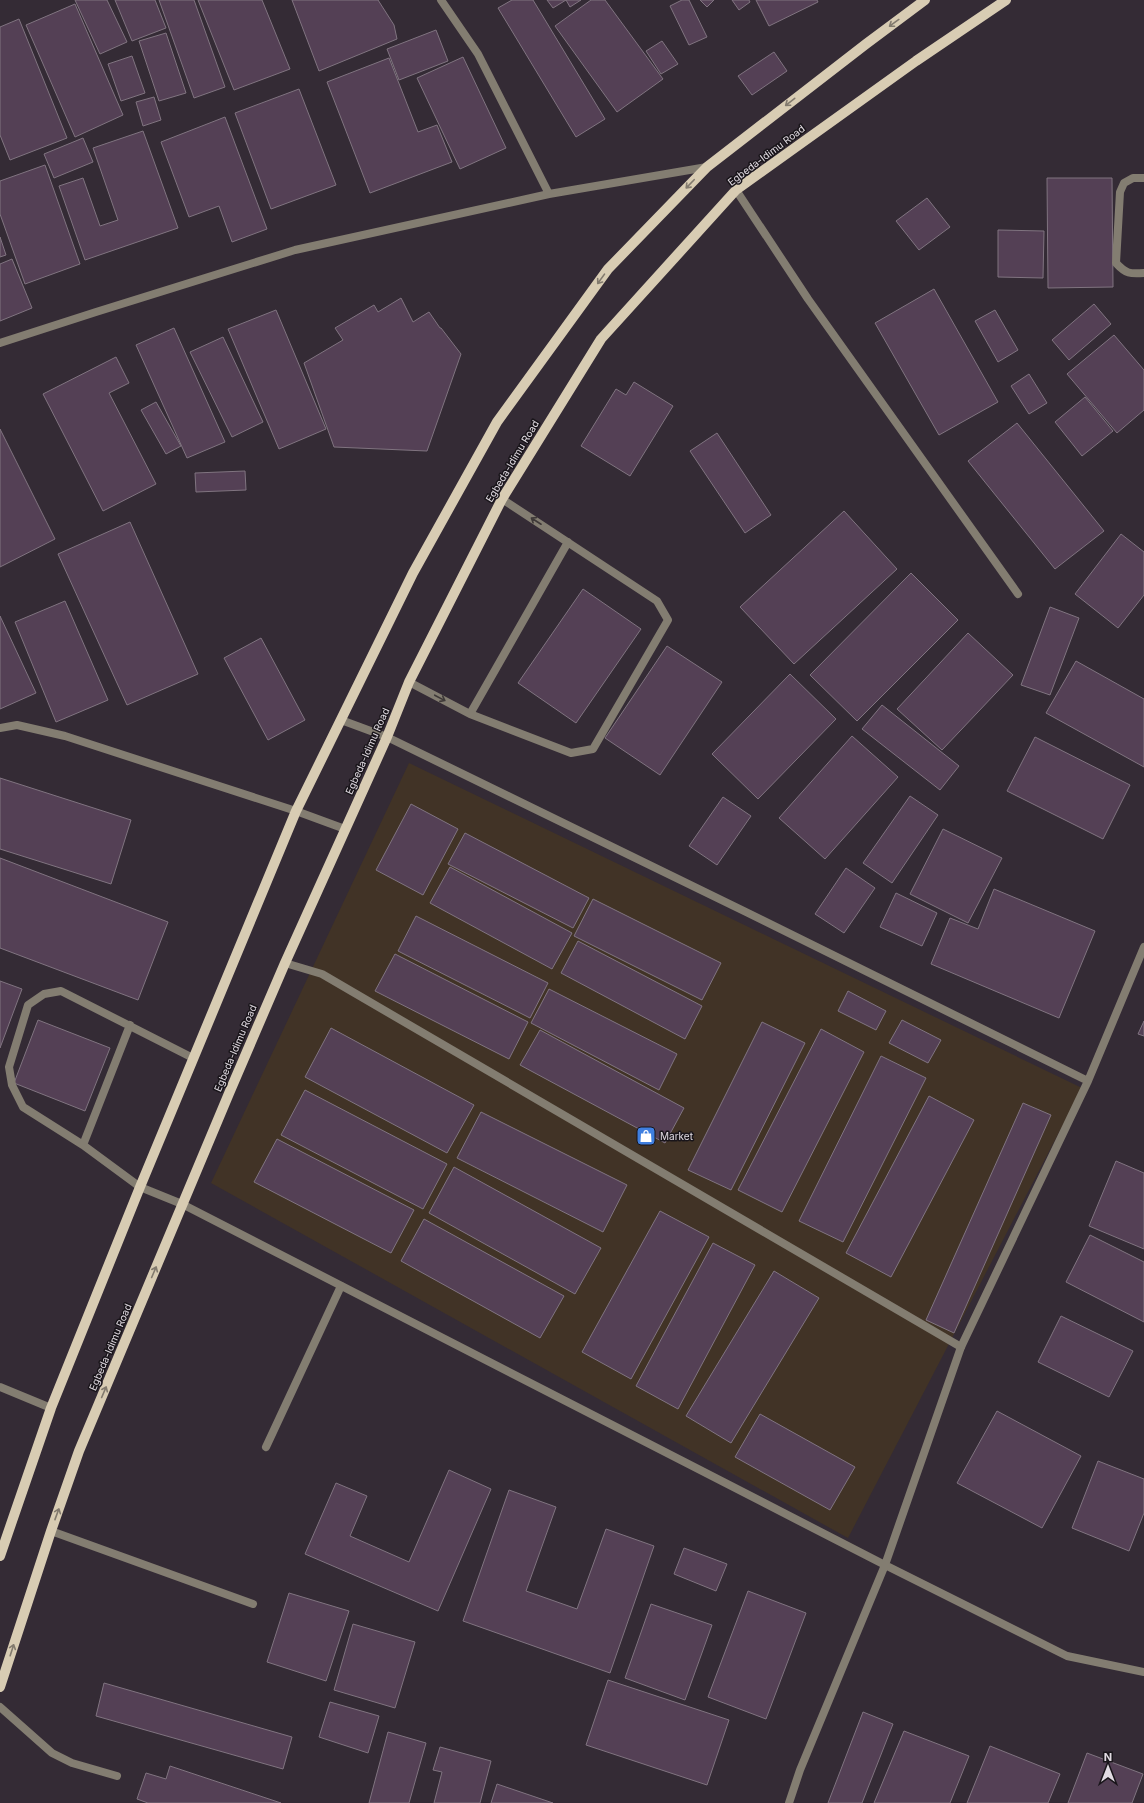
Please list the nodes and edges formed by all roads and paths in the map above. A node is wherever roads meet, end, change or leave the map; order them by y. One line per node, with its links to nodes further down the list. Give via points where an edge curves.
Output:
1 (441, 0): 7 (street, via 478,54)
2 (925, 0): 4 (main road, one-way to 4)
3 (1006, 0): 6 (main road, Egbeda-Idimu Road)
4 (707, 167): 7 (street); 15 (main road, one-way to 15, via 608,269 497,422 413,573)
5 (1144, 178): 8 (street, via 1133,178 1124,183 1120,192 1116,263 1130,274)
6 (736, 190): 10 (main road, Egbeda-Idimu Road, via 601,339); 12 (street, via 808,300)
7 (549, 194): 9 (street, via 295,250)
8 (1144, 273)
9 (0, 343)
10 (502, 498): 11 (street, one-way to 10); 13 (main road, Egbeda-Idimu Road)
11 (568, 542): 14 (street); 14 (street, via 657,601 668,620 593,749 571,753)
12 (1018, 594)
13 (409, 682): 14 (street, one-way to 14); 17 (main road, Egbeda-Idimu Road)
14 (470, 714)
15 (341, 720): 17 (street); 18 (main road)
16 (0, 728): 18 (street, via 18,726 65,736)
17 (387, 737): 19 (main road, Egbeda-Idimu Road); 24 (street)
18 (296, 811): 19 (street); 23 (main road)
19 (345, 829): 21 (main road, Egbeda-Idimu Road)
20 (1144, 947): 24 (street)
21 (285, 963): 27 (main road, Egbeda-Idimu Road); 29 (street, via 322,974)
22 (130, 1025): 23 (street); 25 (street); 25 (street, via 61,991 44,994 28,1005 9,1067 12,1085 23,1107)
23 (192, 1058): 26 (main road)
24 (1088, 1081): 29 (street)
25 (83, 1145): 26 (street)
26 (140, 1187): 27 (street); 31 (main road)
27 (182, 1204): 28 (street); 33 (main road, Egbeda-Idimu Road, one-way to 27, via 79,1451)
28 (341, 1286): 32 (street); 35 (street)
29 (961, 1347): 35 (street)
30 (0, 1387): 31 (street)
31 (52, 1408): 34 (main road)
32 (266, 1447)
33 (51, 1531): 36 (street); 38 (main road, Egbeda-Idimu Road, one-way to 33)
34 (0, 1556)
35 (885, 1565): 37 (street, via 1067,1656); 41 (street, via 800,1770)
36 (253, 1604)
37 (1144, 1672)
38 (0, 1687)
39 (0, 1706): 40 (street, via 52,1752 72,1763)
40 (117, 1776)
41 (789, 1803)

